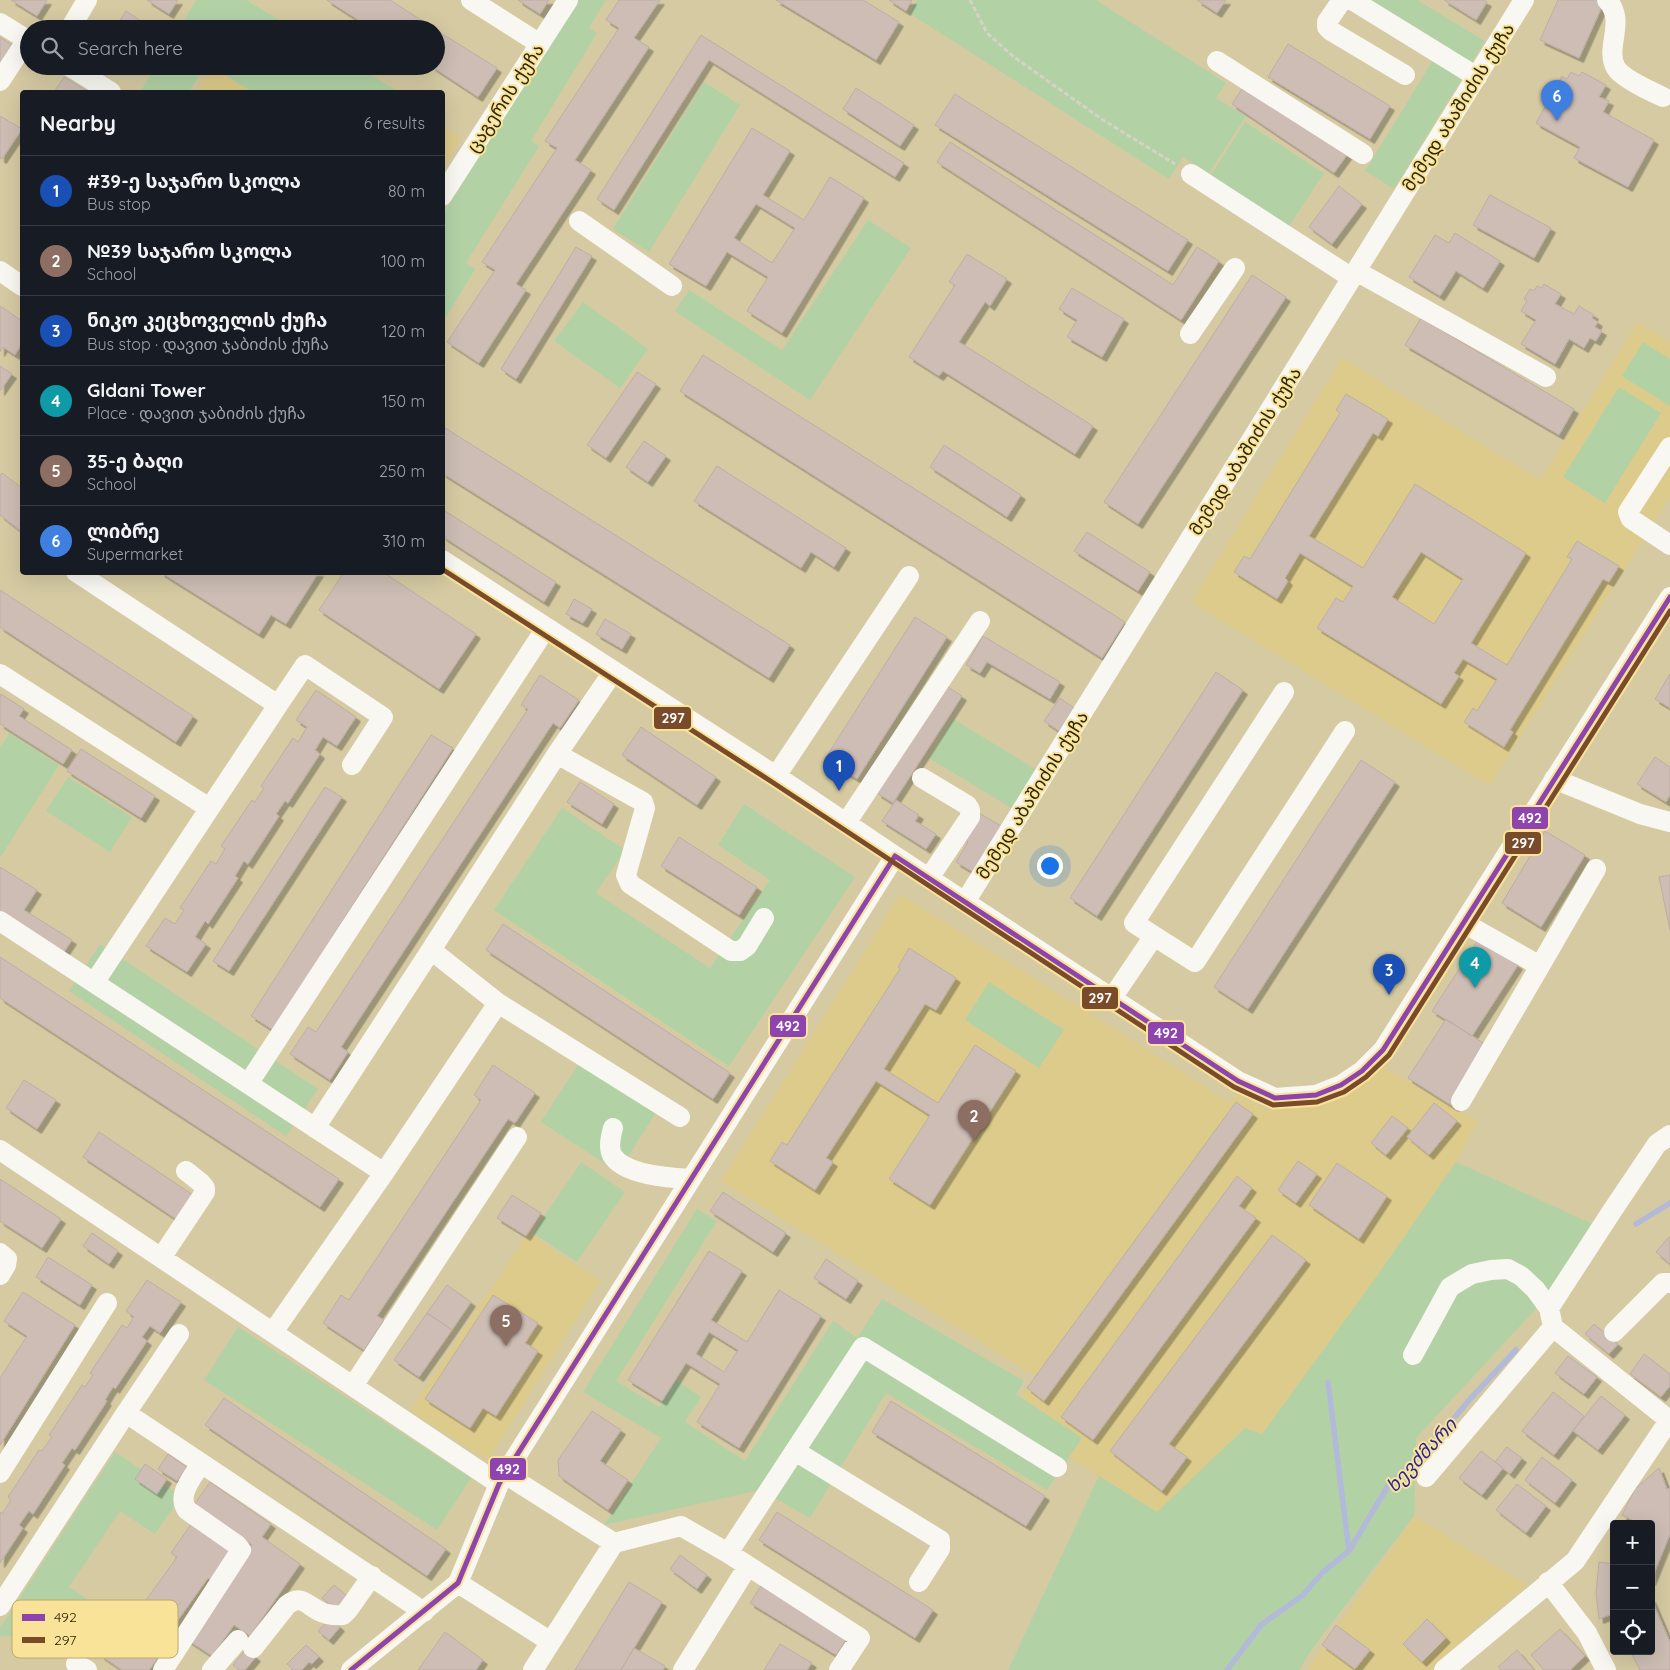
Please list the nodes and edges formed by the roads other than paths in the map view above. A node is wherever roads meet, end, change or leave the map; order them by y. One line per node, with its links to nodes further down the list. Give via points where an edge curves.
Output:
1 (87, 0): 8 (street)
2 (471, 0): 11 (street)
3 (568, 0): 11 (street, ცაგერის ქუჩა)
4 (1342, 0): 15 (street, via 1327,27)
5 (1352, 0): 16 (street)
6 (1524, 0): 16 (street, მემედ აბაშიძის ქუჩა)
7 (1607, 0): 19 (street, via 1612,5 1616,20 1613,58 1616,69)
8 (75, 20)
9 (0, 23): 10 (street)
10 (20, 35)
11 (540, 44): 22 (street, ცაგერის ქუჩა)
12 (20, 52): 17 (street)
13 (1217, 61): 20 (street)
14 (84, 75): 18 (street)
15 (1405, 75)
16 (1476, 77): 26 (street, მემედ აბაშიძის ქუჩა)
17 (0, 81)
18 (108, 90)
19 (1663, 97)
20 (1363, 154)
21 (1191, 174): 26 (street)
22 (445, 191)
23 (579, 221): 28 (street)
24 (1235, 268): 29 (street)
25 (0, 271): 27 (street)
26 (1354, 275): 30 (street); 56 (street, მემედ აბაშიძის ქუჩა)
27 (20, 285)
28 (672, 286)
29 (1190, 334)
30 (1546, 377)
31 (1670, 447): 32 (street, via 1628,512 1631,519)
32 (1670, 545)
33 (445, 562): 39 (street)
34 (81, 575): 43 (street)
35 (909, 576): 47 (street)
36 (1670, 597): 38 (street)
37 (980, 621): 52 (street)
38 (1664, 621): 49 (street)
39 (546, 628): 40 (street); 66 (street)
40 (613, 672): 45 (street); 47 (street)
41 (0, 674): 50 (street)
42 (1284, 692): 60 (street, via 1134,923)
43 (278, 705): 46 (street, via 305,665 384,716); 50 (street)
44 (1345, 731): 60 (street, via 1195,962)
45 (557, 754): 57 (street, via 643,802 645,808 626,875 630,884 731,951 740,951 747,946); 61 (street)
46 (352, 765)
47 (776, 776): 52 (street)
48 (922, 778): 55 (street, via 970,810 970,816)
49 (1554, 779): 51 (street, via 1640,814); 59 (street)
50 (209, 808): 63 (street)
51 (1670, 822)
52 (846, 823): 53 (street)
53 (895, 856): 55 (street); 76 (street)
54 (1596, 869): 62 (street)
55 (929, 878): 56 (street)
56 (965, 902): 64 (street)
57 (764, 918)
58 (0, 921): 63 (street)
59 (1464, 923): 62 (street); 64 (street, via 1383,1050 1362,1071 1341,1085 1316,1095 1275,1098 1238,1081)
60 (1154, 936): 64 (street)
61 (432, 950): 65 (street); 69 (street)
62 (1540, 966): 67 (street)
63 (94, 983): 66 (street)
64 (1112, 998)
65 (498, 1003): 68 (street); 75 (street)
66 (248, 1084): 69 (street)
67 (1461, 1101)
68 (680, 1117)
69 (315, 1128): 75 (street)
70 (613, 1128): 76 (street, via 611,1154 619,1162 652,1175)
71 (1670, 1136): 82 (street, via 1657,1144 1612,1210)
72 (517, 1137): 87 (street)
73 (0, 1150): 78 (street)
74 (186, 1171): 78 (street, via 200,1182 205,1192)
75 (384, 1173): 83 (street)
76 (692, 1179): 95 (street)
77 (0, 1253): 79 (street, via 7,1259)
78 (161, 1258): 83 (street)
79 (0, 1275)
80 (1670, 1283): 84 (street, via 1658,1288)
81 (107, 1303): 93 (street)
82 (1551, 1318): 86 (street, via 1535,1289 1521,1276 1508,1269 1472,1274 1450,1287); 89 (street); 94 (street)
83 (273, 1332): 87 (street)
84 (1614, 1332)
85 (180, 1334): 88 (street)
86 (1413, 1355)
87 (353, 1386): 95 (street)
88 (126, 1413): 91 (street); 103 (street)
89 (1669, 1419): 101 (street, via 1575,1560)
90 (795, 1451): 92 (street, via 863,1347); 97 (street); 100 (street, via 940,1540 940,1550)
91 (201, 1463): 99 (street); 106 (street, via 182,1501 187,1510 241,1550)
92 (1057, 1467)
93 (0, 1473)
94 (1426, 1476)
95 (502, 1479): 96 (street); 102 (street)
96 (614, 1543): 97 (street, via 682,1526); 105 (street)
97 (728, 1553): 98 (street)
98 (748, 1566): 112 (street); 113 (street, via 860,1638)
99 (372, 1576): 104 (street); 109 (street, via 343,1615 327,1614 304,1602 292,1601)
100 (919, 1582)
101 (1548, 1582): 114 (street); 115 (street, via 1587,1632)
102 (458, 1583): 104 (street); 105 (street)
103 (0, 1606)
104 (424, 1612): 110 (street)
105 (551, 1642): 111 (street)
106 (178, 1647)
107 (171, 1658): 108 (street)
108 (163, 1670)
109 (212, 1670)
110 (351, 1670)
111 (533, 1670)
112 (683, 1670)
113 (839, 1670)
114 (1444, 1670)
115 (1606, 1670)

